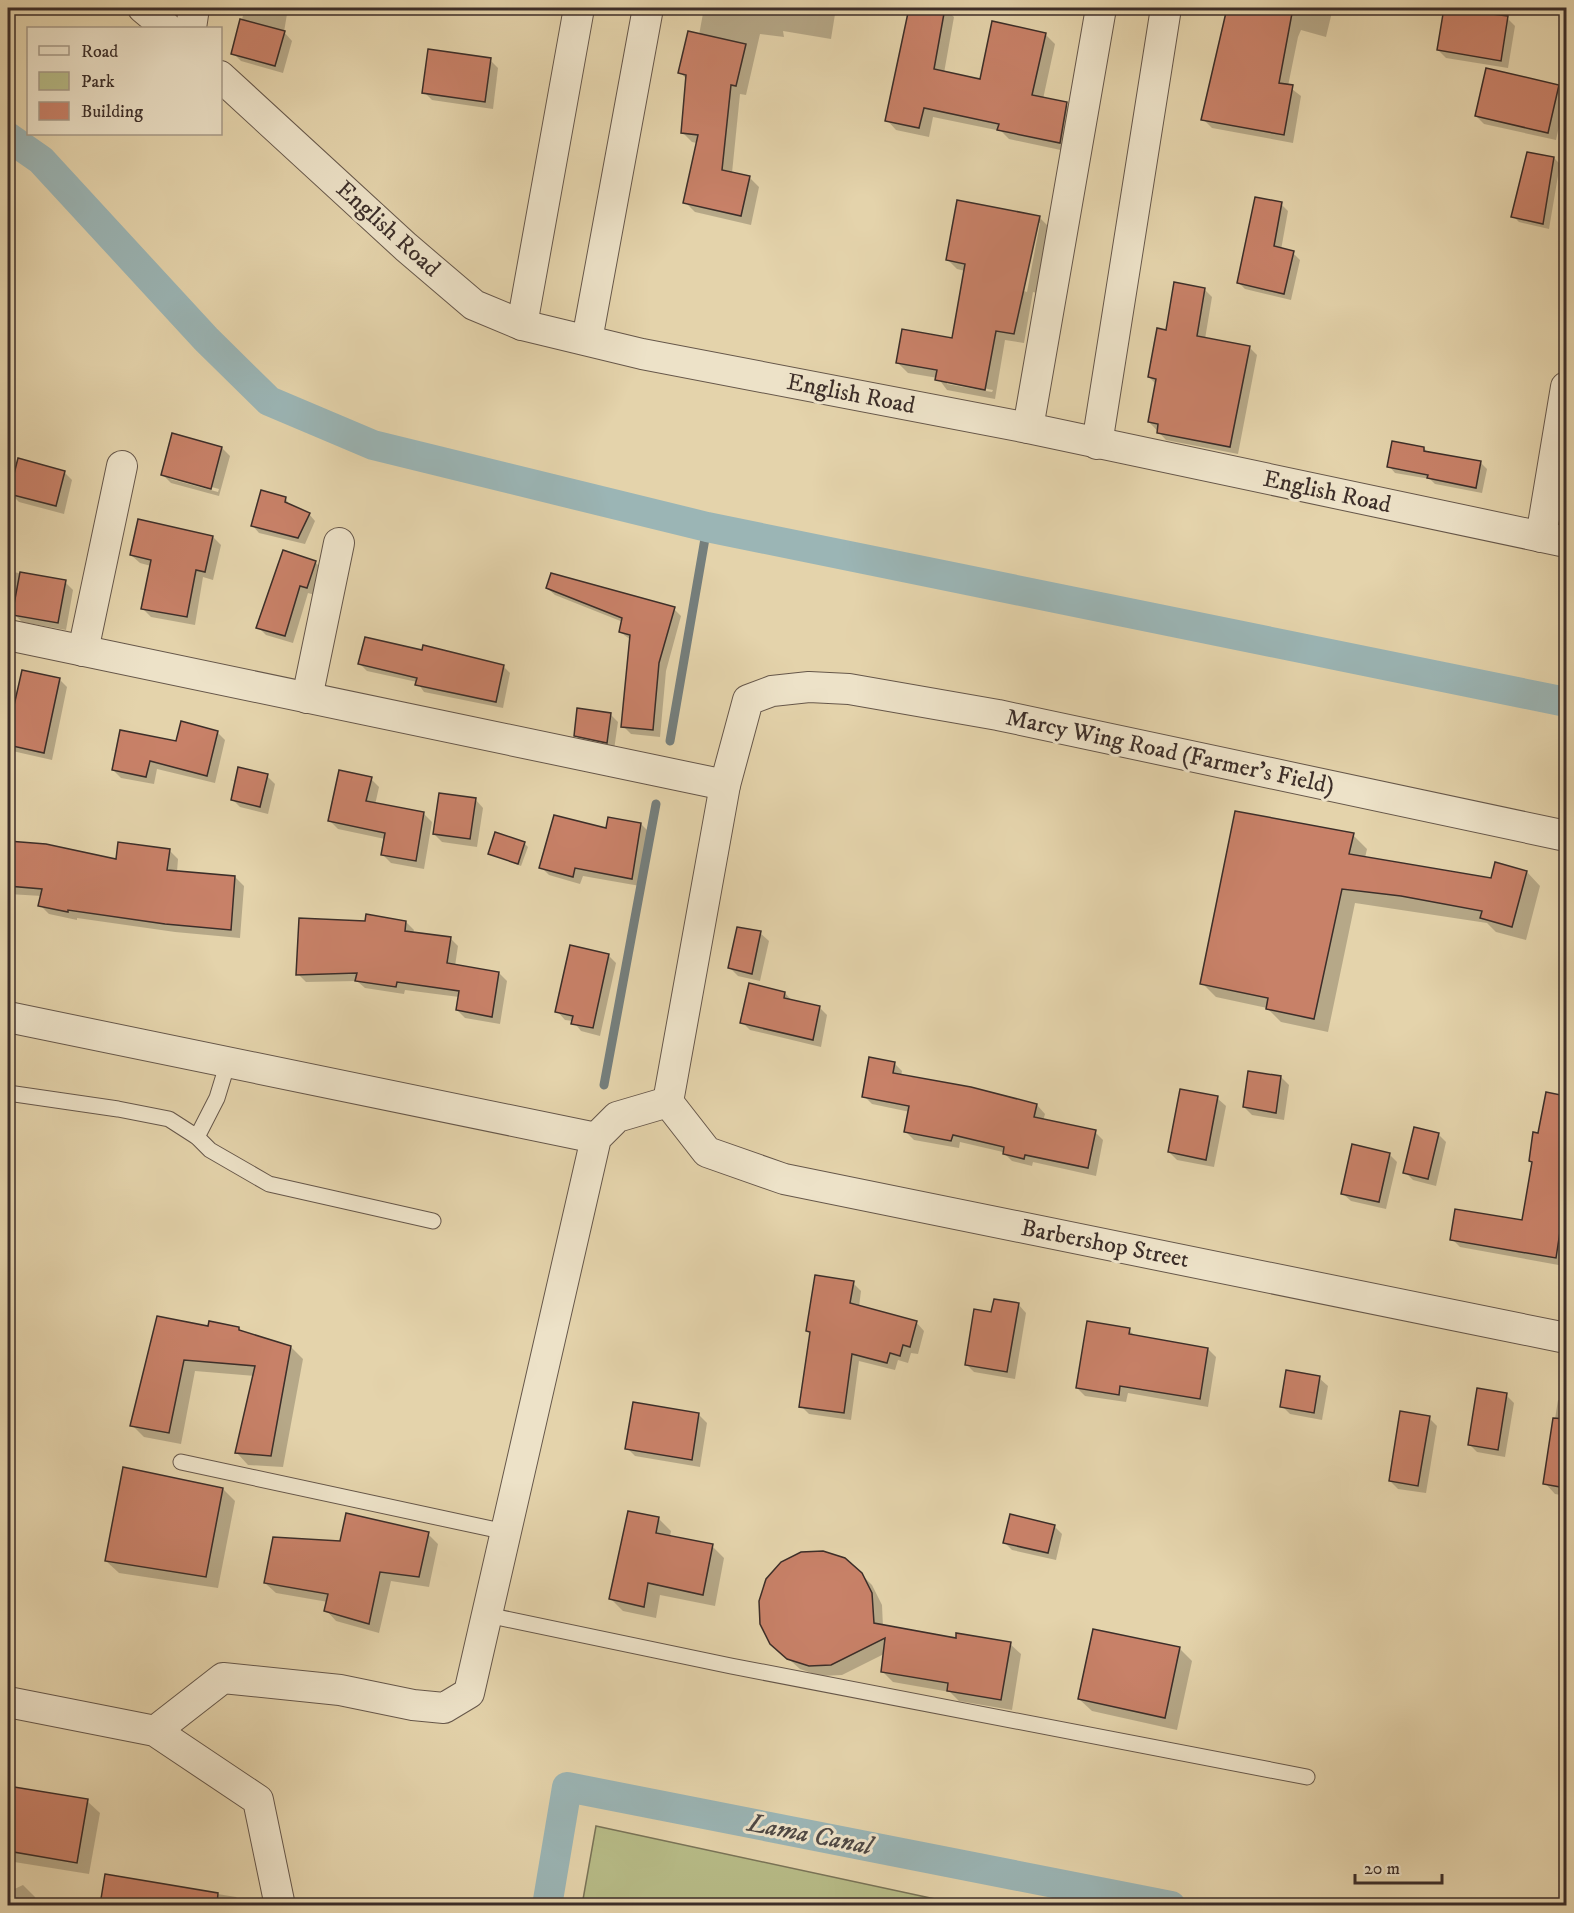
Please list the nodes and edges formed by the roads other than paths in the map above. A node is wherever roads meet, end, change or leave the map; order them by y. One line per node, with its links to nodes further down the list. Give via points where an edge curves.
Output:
1 (143, 8): 7 (street)
2 (194, 8): 8 (street)
3 (579, 8): 10 (street)
4 (648, 8): 11 (street)
5 (1101, 8): 13 (street)
6 (1166, 8): 14 (street)
7 (165, 27)
8 (190, 27)
9 (222, 78): 10 (street, English Road, via 474,305)
10 (522, 325): 11 (street, English Road)
11 (587, 340): 13 (street, English Road)
12 (1566, 387): 16 (street)
13 (1028, 428): 14 (street, English Road)
14 (1097, 444): 16 (street, English Road)
15 (122, 466): 19 (street)
16 (1554, 539)
17 (339, 543): 20 (street)
18 (8, 635): 19 (street)
19 (83, 651): 20 (street)
20 (307, 698): 21 (street)
21 (725, 785): 22 (street, Marcy Wing Road (Farmer's Field), via 748,700 771,691 809,687 849,689 998,715); 26 (street)
22 (1566, 836)
23 (8, 1017): 24 (street)
24 (228, 1062): 27 (lane, via 217,1098); 28 (street)
25 (8, 1093): 27 (lane, via 169,1119)
26 (668, 1102): 28 (street, via 617,1117); 30 (street, Barbershop Street, via 707,1152 784,1179)
27 (197, 1137): 29 (lane, via 210,1150 269,1184)
28 (596, 1138): 32 (street)
29 (433, 1221)
30 (1566, 1338)
31 (181, 1462): 32 (lane)
32 (506, 1532): 33 (street)
33 (487, 1615): 35 (street, via 469,1693 444,1708 340,1690 223,1678); 36 (lane)
34 (8, 1702): 35 (street)
35 (155, 1731): 37 (street, via 258,1800)
36 (1307, 1777)
37 (280, 1905)

